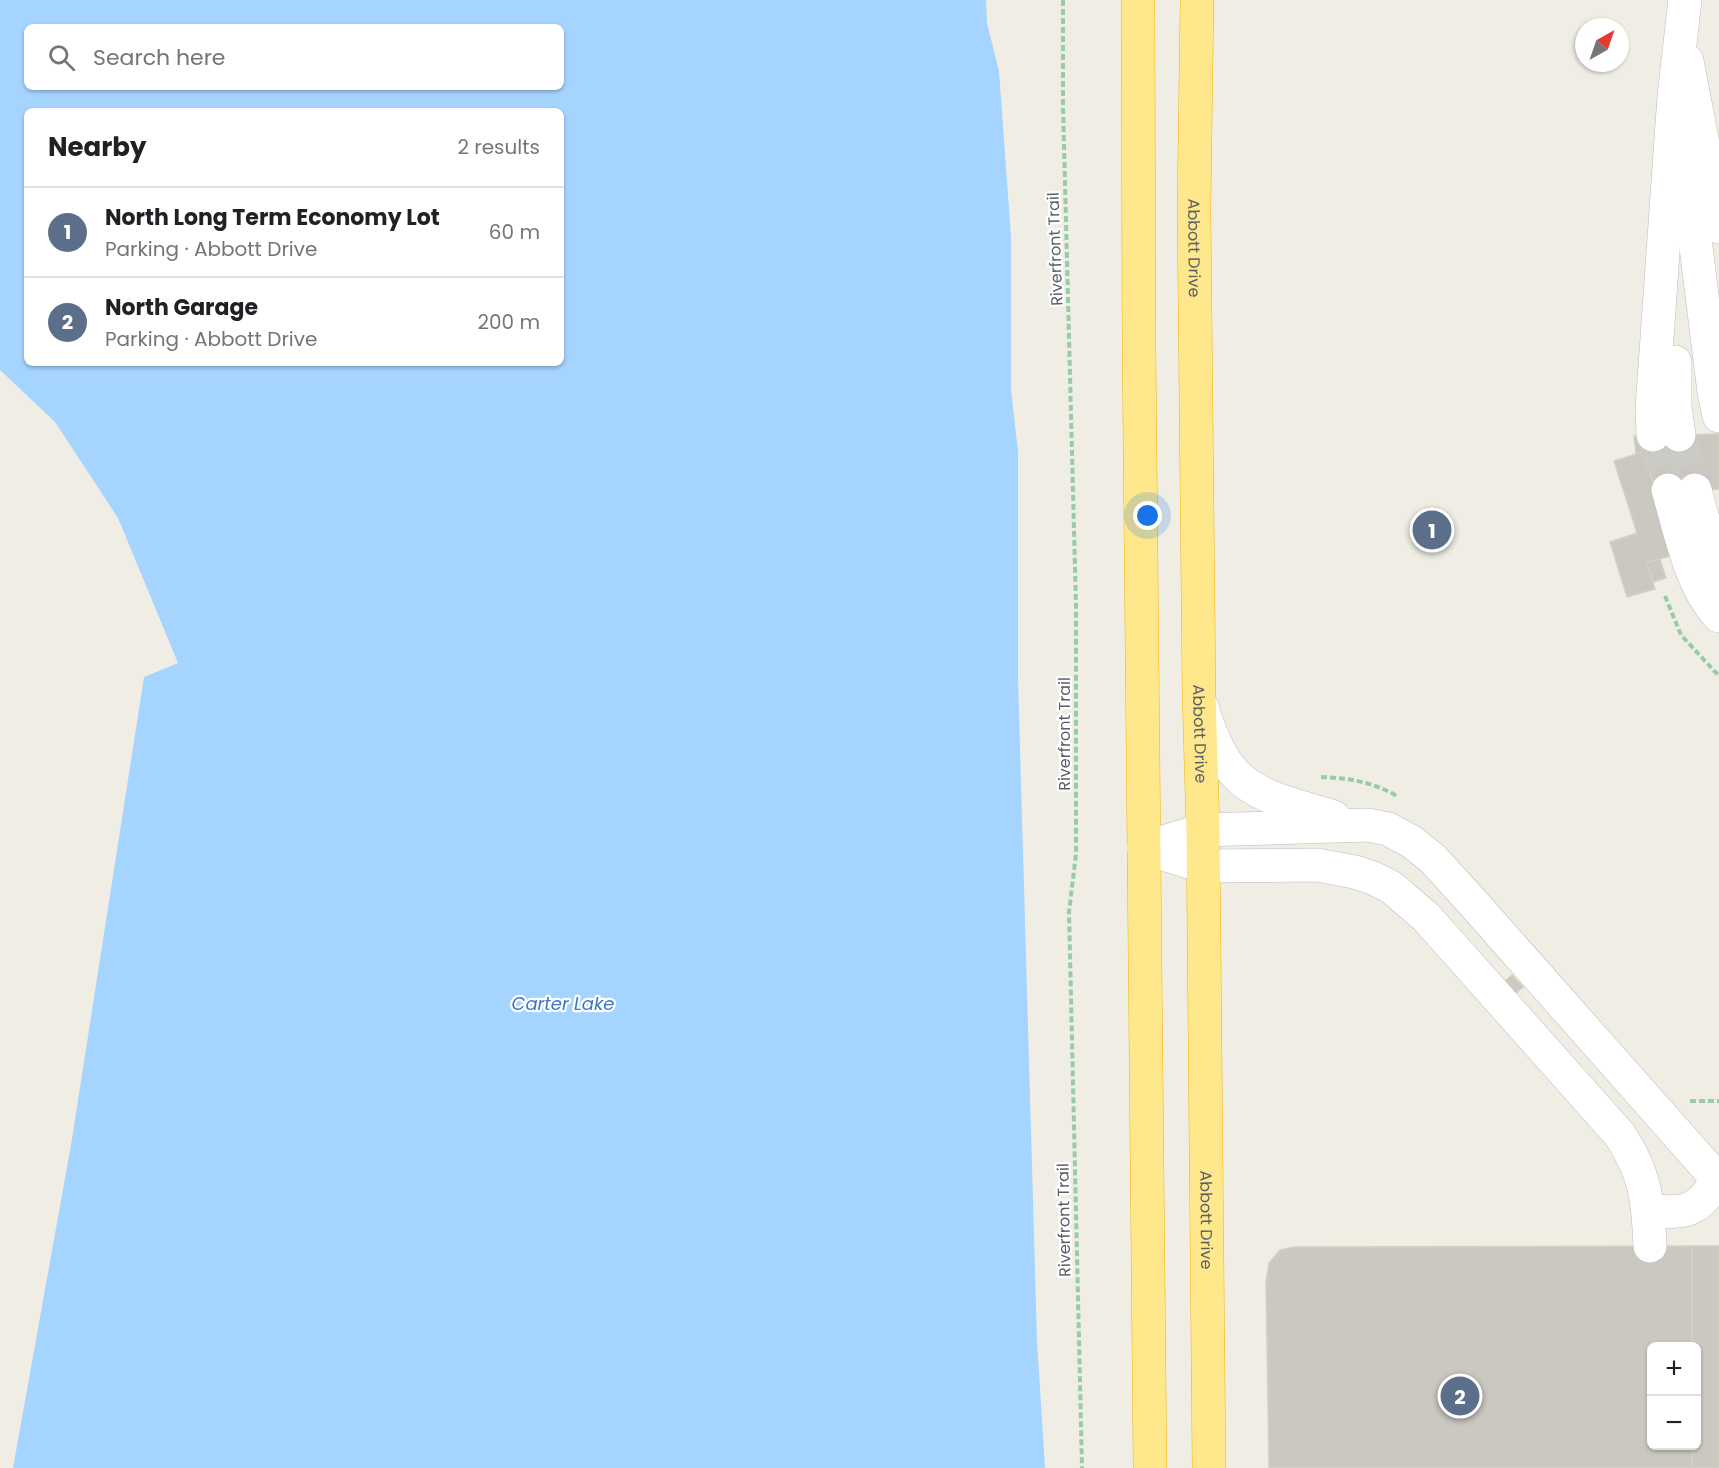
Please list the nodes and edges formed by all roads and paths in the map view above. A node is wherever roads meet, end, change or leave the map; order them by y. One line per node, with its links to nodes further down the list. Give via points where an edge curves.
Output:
1 (1063, 0): 24 (path, Riverfront Trail, via 1076,606 1076,854 1069,912)
2 (1138, 0): 19 (highway)
3 (1197, 0): 16 (highway, Abbott Drive, via 1194,220)
4 (1684, 53): 5 (lane); 6 (lane); 7 (lane); 8 (lane); 9 (lane); 10 (lane, via 1697,401); 10 (lane, via 1652,409)
5 (1719, 106)
6 (1719, 117)
7 (1719, 159)
8 (1719, 227)
9 (1719, 304)
10 (1688, 430)
11 (1700, 491): 12 (lane); 14 (lane, via 1698,585)
12 (1719, 578)
13 (1664, 590): 15 (path, via 1681,635)
14 (1719, 616)
15 (1719, 676)
16 (1199, 695): 17 (lane, via 1211,737 1240,780 1259,793); 18 (highway, Abbott Drive)
17 (1359, 824): 18 (lane); 21 (lane, via 1396,832 1428,854)
18 (1203, 830): 19 (lane); 20 (highway, Abbott Drive)
19 (1144, 848): 20 (lane); 25 (highway)
20 (1202, 866): 22 (lane, via 1334,866 1374,878 1408,900 1620,1135 1638,1165); 26 (highway, Abbott Drive)
21 (1718, 1179): 22 (lane, via 1707,1196 1693,1207 1680,1212)
22 (1648, 1210): 23 (lane)
23 (1650, 1246)
24 (1082, 1468)
25 (1150, 1468)
26 (1209, 1468)

